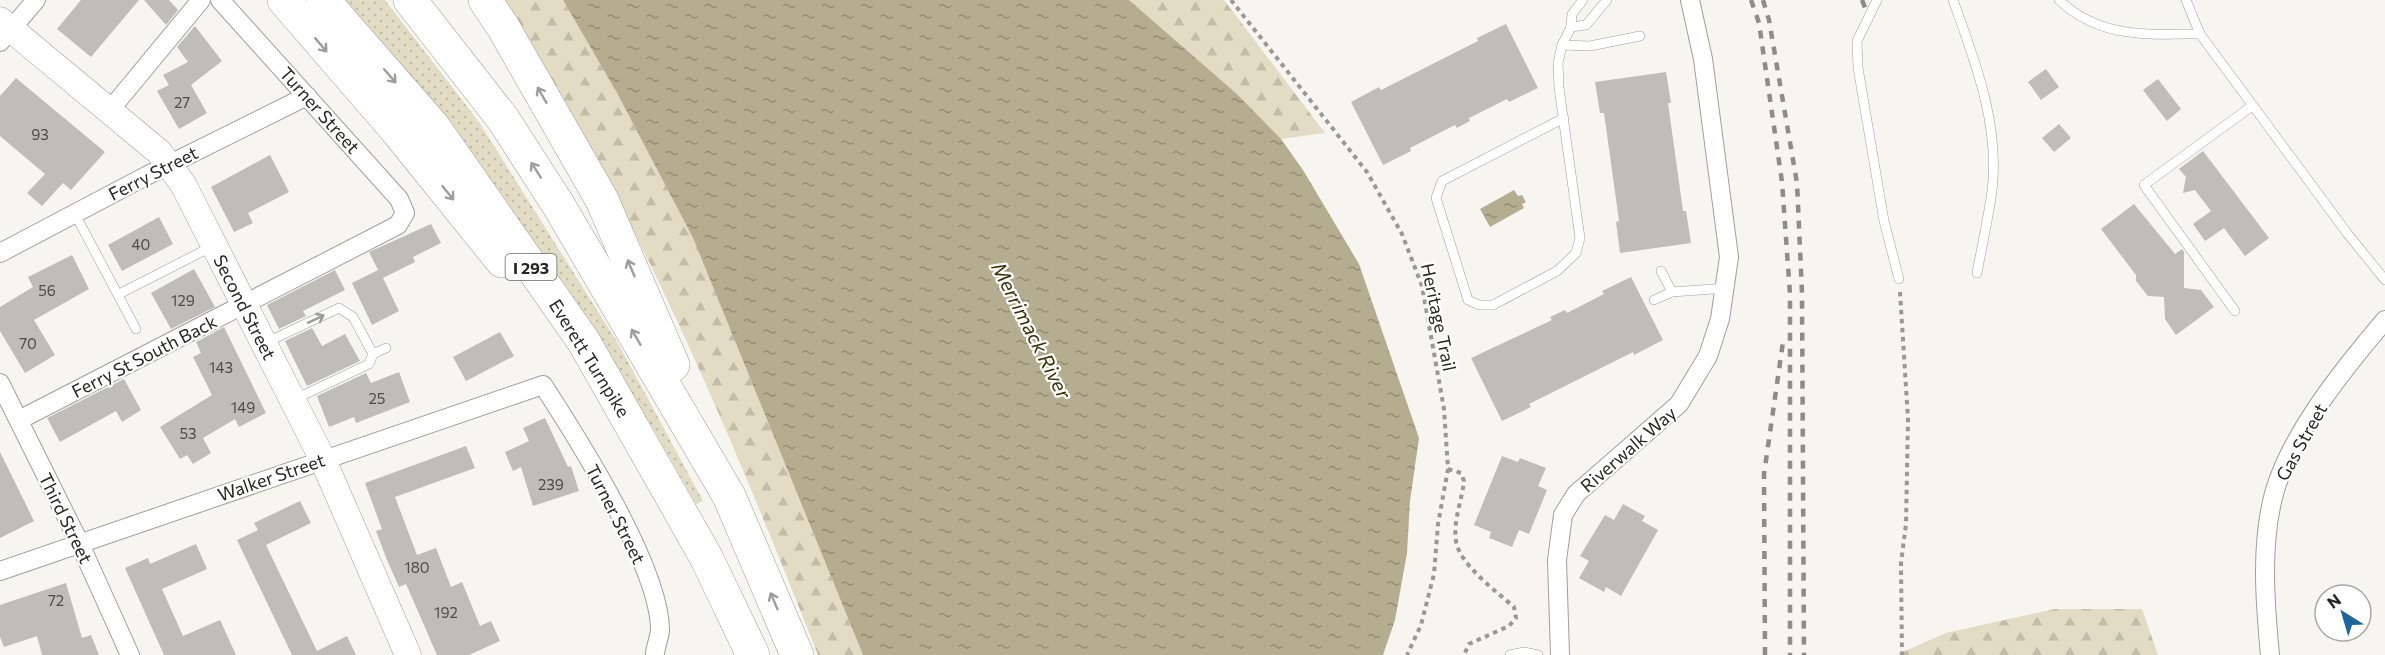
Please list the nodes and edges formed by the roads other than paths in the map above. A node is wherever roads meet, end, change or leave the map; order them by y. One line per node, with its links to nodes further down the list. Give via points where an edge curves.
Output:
1 (36, 0): 16 (street)
2 (201, 0): 22 (street)
3 (220, 0): 20 (street, Turner Street)
4 (284, 0): 51 (highway, one-way to 51, via 495,250)
5 (323, 0): 51 (highway, Everett Turnpike / I 293, one-way to 51, via 433,126 584,342)
6 (410, 0): 49 (highway, I 293, one-way to 6, via 559,206 503,119)
7 (485, 0): 49 (highway, one-way to 7, via 602,200)
8 (1583, 0): 15 (lane, via 1572,14)
9 (1607, 0): 15 (lane, via 1586,25)
10 (1690, 0): 33 (street, Riverwalk Way, via 1703,59 1729,257)
11 (1876, 0): 31 (lane, via 1857,41 1858,68 1884,222)
12 (1953, 0): 30 (lane, via 1987,102 1992,150 1992,190)
13 (2059, 0): 17 (lane, via 2100,28 2139,34)
14 (2186, 0): 17 (lane)
15 (1571, 27): 19 (lane)
16 (4, 30): 22 (main road, Second Street)
17 (2200, 34): 21 (lane)
18 (1640, 36): 19 (lane, via 1590,46)
19 (1562, 45): 23 (lane, via 1559,80)
20 (307, 96): 24 (street, Ferry Street); 26 (street, Turner Street, via 399,199 405,213)
21 (2252, 106): 32 (lane); 38 (lane, via 2144,185)
22 (110, 110): 24 (main road, Second Street)
23 (1564, 118): 23 (lane, via 1580,238 1576,253 1557,271 1493,305 1468,300 1436,198 1442,181)
24 (170, 165): 25 (street, Ferry Street); 27 (main road, Second Street)
25 (75, 214): 28 (street, Ferry Street); 35 (lane)
26 (398, 225): 37 (street, Ferry St South Back)
27 (213, 246): 35 (lane); 37 (main road, Second Street)
28 (0, 253)
29 (1661, 271): 34 (lane)
30 (1977, 273)
31 (1899, 279)
32 (2385, 280)
33 (1726, 288): 34 (lane); 60 (street, Riverwalk Way, via 1708,356 1679,405 1576,494 1563,515 1557,560)
34 (1672, 292): 36 (lane)
35 (118, 294): 40 (lane)
36 (1654, 300)
37 (243, 306): 41 (main road, Second Street); 47 (street, Ferry St South Back)
38 (2235, 310)
39 (2385, 321): 61 (street, Gas Street, via 2310,420 2275,490 2265,576)
40 (136, 329)
41 (263, 344): 43 (lane, one-way to 43, via 339,308 353,317); 46 (main road, Second Street)
42 (386, 348): 43 (lane)
43 (373, 354): 46 (lane, via 369,364)
44 (0, 383): 47 (street, Third Street)
45 (543, 385): 48 (street, Walker Street); 53 (street, Turner Street, via 621,515 644,567 658,610 660,632)
46 (292, 401): 48 (main road, Second Street)
47 (19, 420): 50 (street, Third Street)
48 (323, 460): 50 (street, Walker Street); 55 (main road, Second Street)
49 (729, 496): 57 (highway, I 293, one-way to 49)
50 (79, 542): 52 (street, Walker Street); 54 (street, Third Street)
51 (706, 557): 56 (highway, Everett Turnpike / I 293)
52 (0, 571)
53 (655, 653)
54 (130, 655)
55 (408, 655)
56 (753, 655)
57 (797, 655)
58 (1510, 655): 59 (lane)
59 (1538, 655)
60 (1560, 655)
61 (2270, 655)

